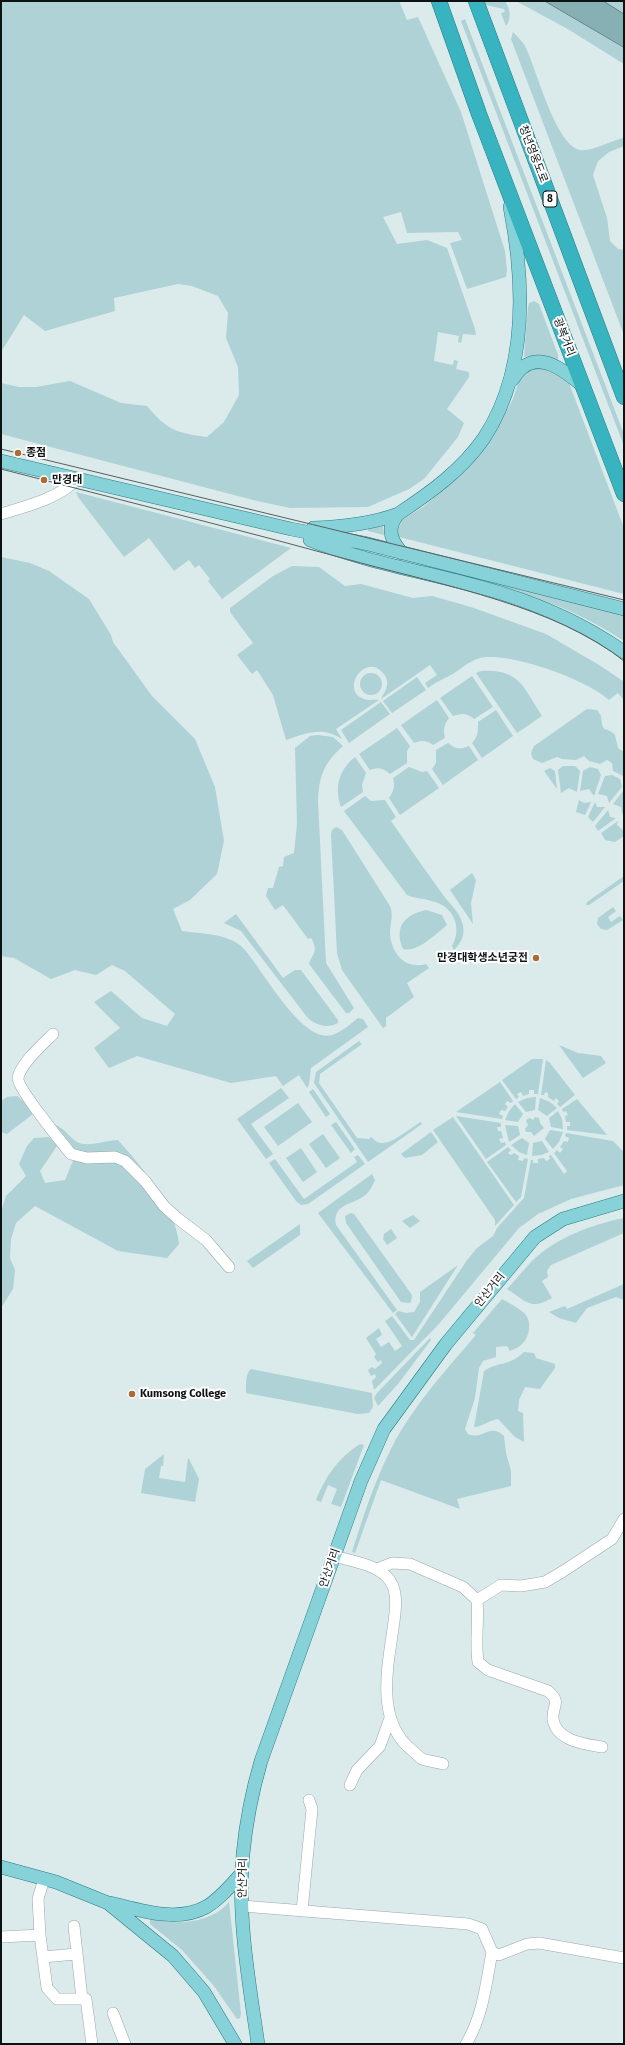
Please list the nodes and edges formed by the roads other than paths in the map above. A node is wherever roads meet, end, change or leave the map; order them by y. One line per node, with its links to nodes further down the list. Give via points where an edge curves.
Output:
1 (439, 1): 3 (highway)
2 (476, 1): 6 (highway, 청년영웅도로 / 8)
3 (504, 180): 4 (main road, via 521,288); 5 (highway, 광복거리)
4 (512, 380): 5 (main road, via 522,367 534,362 546,363 561,369); 11 (main road, via 501,410 483,439 464,462 433,490)
5 (582, 385): 9 (highway, 광복거리)
6 (624, 397)
7 (1, 461): 8 (main road)
8 (76, 480): 10 (street, via 64,491); 12 (main road)
9 (624, 494)
10 (1, 514)
11 (398, 514): 12 (main road, via 382,520 332,528); 13 (main road, via 392,521 391,537)
12 (291, 529): 13 (main road); 15 (main road, via 311,540 365,558 504,594 562,617)
13 (402, 553): 14 (main road)
14 (624, 609)
15 (624, 652)
16 (53, 1034): 18 (street, via 25,1064 18,1076 18,1084 30,1101 71,1154 87,1158 115,1157 125,1161 145,1181 164,1206 206,1240)
17 (624, 1201): 20 (main road, 안산거리, via 564,1219 535,1237 493,1286 446,1344 384,1429 361,1481)
18 (229, 1267)
19 (624, 1519): 22 (street, via 612,1539 545,1582 522,1586 501,1585)
20 (334, 1556): 21 (street); 29 (main road, 안산거리, via 261,1761 247,1823)
21 (376, 1569): 22 (street, via 392,1563 410,1564 463,1587); 23 (street, via 388,1578 396,1592 389,1658)
22 (476, 1600): 24 (street, via 478,1619 475,1646 478,1662 488,1670 548,1691 555,1697 553,1718 557,1728 576,1742)
23 (390, 1718): 25 (street, via 393,1729 404,1744 422,1759); 26 (street, via 380,1746 357,1770)
24 (602, 1747)
25 (443, 1764)
26 (350, 1785)
27 (309, 1800): 33 (street, via 312,1810)
28 (1, 1867): 30 (main road)
29 (242, 1872): 31 (main road, via 226,1891 207,1906 193,1912 167,1914); 32 (main road, 안산거리)
30 (44, 1879): 31 (main road); 35 (street, via 38,1899)
31 (108, 1903): 45 (main road, via 173,1956 204,1992)
32 (242, 1906): 33 (street); 46 (main road, 안산거리)
33 (302, 1911): 37 (street, via 468,1924 482,1929)
34 (74, 1926): 38 (street)
35 (40, 1935): 36 (street); 39 (street)
36 (1, 1937)
37 (492, 1952): 40 (street, via 500,1955 527,1944 539,1943); 47 (street, via 483,2004)
38 (76, 1954): 39 (street); 41 (street)
39 (43, 1957): 41 (street, via 47,1988 57,1999)
40 (624, 1958)
41 (82, 1999): 43 (street, via 86,1999)
42 (114, 2013): 44 (street)
43 (92, 2044)
44 (125, 2044)
45 (235, 2044)
46 (258, 2044)
47 (466, 2044)

